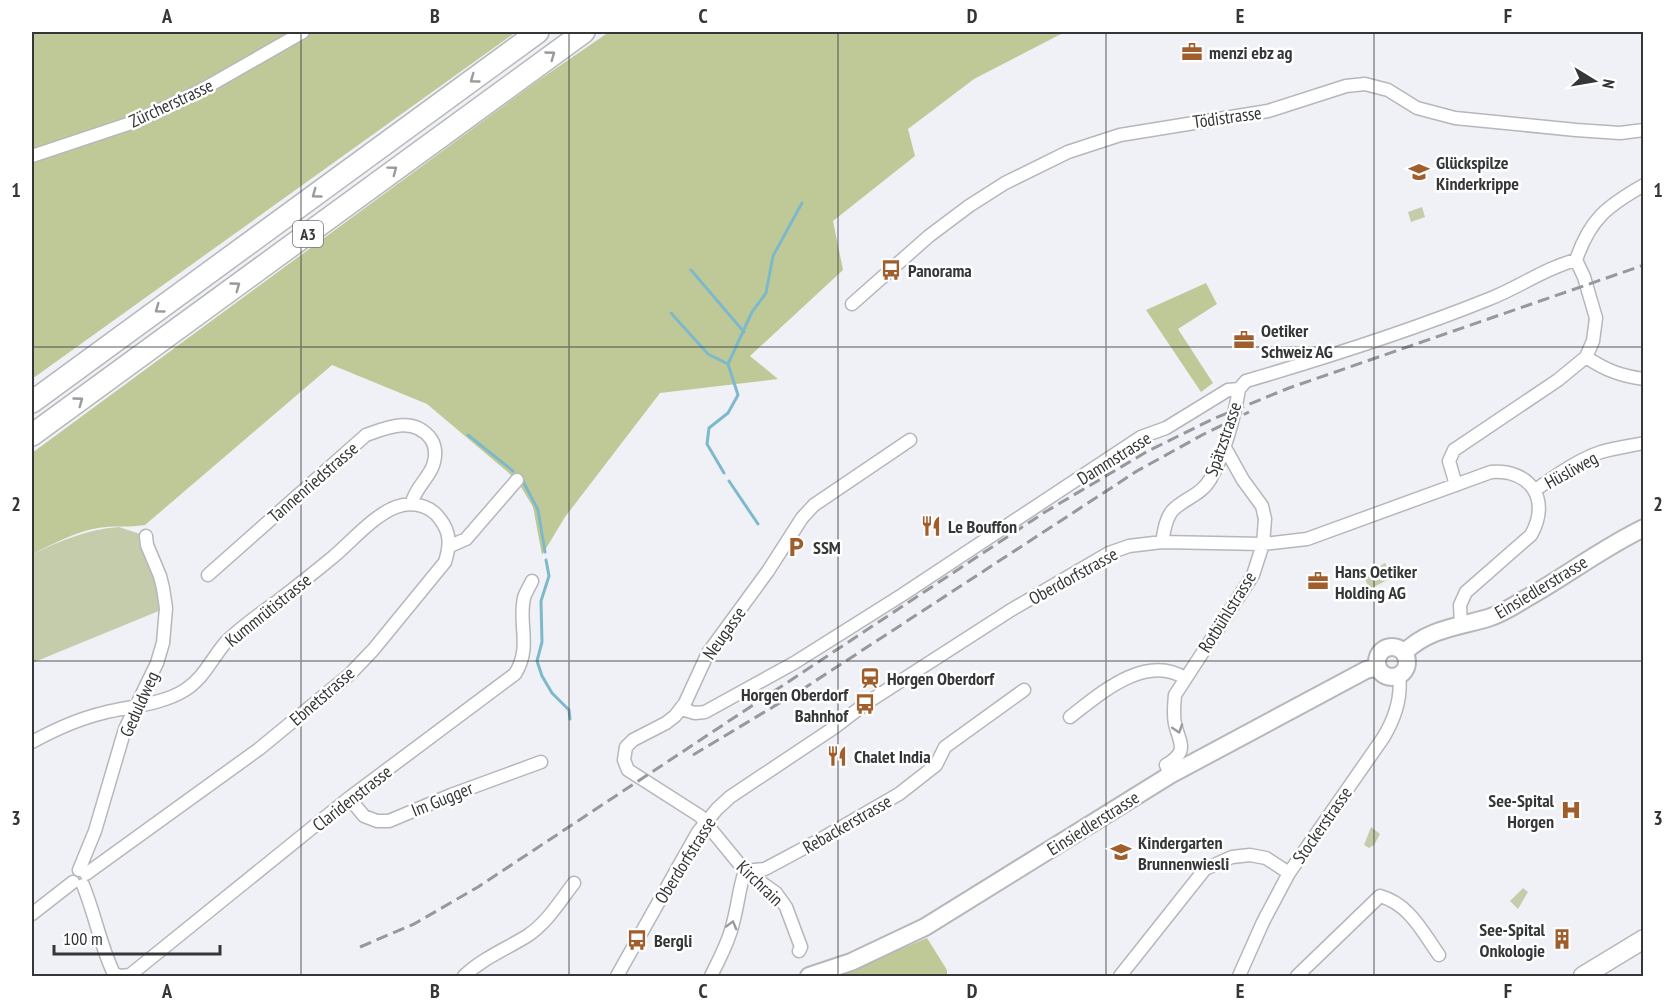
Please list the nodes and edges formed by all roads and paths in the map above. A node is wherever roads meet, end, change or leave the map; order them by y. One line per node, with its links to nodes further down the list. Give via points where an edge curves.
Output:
1 (303, 32): 5 (street, Zürcherstrasse, via 198,92 137,121)
2 (538, 32): 12 (highway, A3, one-way to 12)
3 (584, 32): 13 (highway, A3, one-way to 3)
4 (1644, 130): 8 (street, Tödistrasse, via 1587,131 1455,118 1417,108 1388,90 1365,84 1346,86 1268,111 1120,135 1068,152 1005,183 929,236)
5 (32, 156)
6 (1644, 185): 7 (street, via 1595,220)
7 (1576, 260): 9 (street, via 1596,318); 11 (street, Dammstrasse, via 1515,289 1336,354 1246,381)
8 (852, 304)
9 (1586, 357): 10 (street, via 1604,370); 18 (street, via 1454,450 1449,461)
10 (1644, 379)
11 (1239, 389): 15 (street, Spätzstrasse); 35 (street, Dammstrasse, via 1228,390 1166,428 1142,437 794,663 705,712)
12 (32, 402)
13 (32, 435)
14 (910, 440): 35 (street, Neugasse, via 802,518 708,653)
15 (1225, 442): 23 (street, Spätzstrasse, via 1211,479 1200,494 1172,511); 24 (street, Rotbühlstrasse, via 1262,506 1266,519)
16 (1644, 443): 19 (street, Hüsliweg, via 1601,452 1567,468)
17 (517, 480): 25 (street, via 466,539)
18 (1456, 485): 19 (street, Oberdorfstrasse, via 1502,471 1526,480); 24 (street, Oberdorfstrasse, via 1307,539)
19 (1535, 490): 28 (street, via 1540,513 1537,526 1466,592 1460,604)
20 (412, 503): 25 (street, via 439,517 448,532); 26 (street, Tannenriedstrasse, via 434,463 433,441 417,427 392,426 366,435); 34 (street, Kummrütistrasse, via 384,514 245,624 188,688 164,700)
21 (1644, 528): 28 (main road, Einsiedlerstrasse, via 1611,544 1515,605 1490,618)
22 (146, 536): 34 (street, Geduldweg, via 160,576 165,624 157,663)
23 (1162, 542): 24 (street, Oberdorfstrasse); 41 (street, Oberdorfstrasse, via 1109,553 1011,610 741,789)
24 (1263, 544): 32 (street, Rotbühlstrasse, via 1253,575)
25 (450, 546): 44 (street, Ebnetstrasse, via 446,562 349,675 259,749)
26 (208, 575)
27 (532, 581): 40 (street, Claridenstrasse, via 524,599 524,653 515,674)
28 (1461, 624): 29 (main road, Einsiedlerstrasse, via 1419,639)
29 (1404, 652): 30 (main road, via 1396,647 1387,648 1380,653); 31 (main road, via 1407,663)
30 (1378, 667): 31 (main road, via 1386,676); 39 (main road, Einsiedlerstrasse)
31 (1399, 675): 43 (street, Stockerstrasse, via 1393,722)
32 (1185, 678): 36 (street, via 1165,671 1138,674); 39 (street, Rotbühlstrasse, one-way to 39, via 1173,706 1182,740 1176,759 1166,765)
33 (1024, 690): 42 (street, Rebackerstrasse, via 945,747 936,765 900,794 765,869)
34 (136, 705): 37 (street, Kummrütistrasse, via 81,720); 44 (street, Geduldweg, via 125,729)
35 (681, 709): 41 (street, Neugasse, via 666,723 633,740 626,747 624,760 628,770)
36 (1070, 717)
37 (32, 742)
38 (542, 762): 40 (street, Im Gugger, via 389,821 364,816)
39 (1170, 775): 53 (main road, Einsiedlerstrasse, via 925,927 851,962)
40 (350, 798): 44 (street, Claridenstrasse, via 130,975 114,974)
41 (706, 822): 42 (street, Kirchrain); 51 (street, Oberdorfstrasse)
42 (745, 871): 48 (street, Kirchrain, via 776,893 786,907 801,947); 52 (street, one-way to 42, via 733,924)
43 (1289, 873): 54 (street, via 1266,858 1250,855 1232,856 1205,869); 55 (street, Stockerstrasse)
44 (80, 878): 46 (street, Ebnetstrasse)
45 (573, 883): 50 (street, via 543,923)
46 (32, 914)
47 (1644, 939): 57 (main road)
48 (799, 951)
49 (1439, 955): 56 (street, via 1413,917 1396,901 1380,896)
50 (464, 976)
51 (617, 976)
52 (711, 976)
53 (809, 976)
54 (1120, 976)
55 (1239, 976)
56 (1297, 976)
57 (1583, 976)

